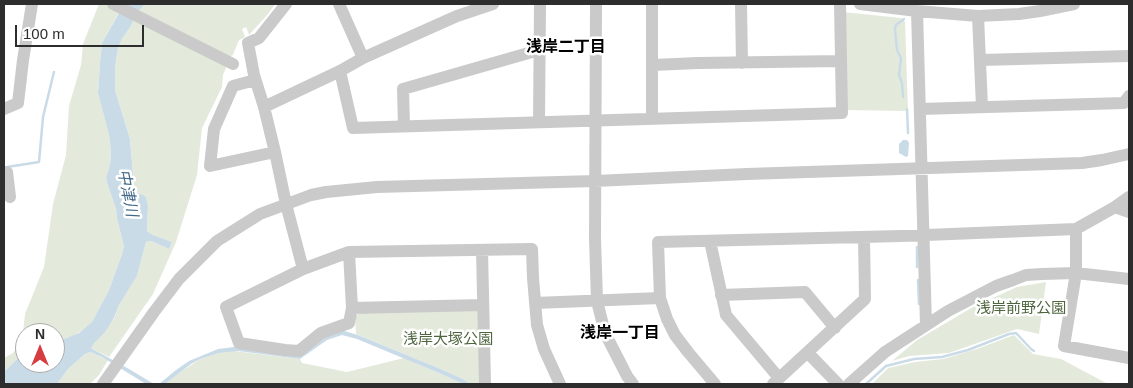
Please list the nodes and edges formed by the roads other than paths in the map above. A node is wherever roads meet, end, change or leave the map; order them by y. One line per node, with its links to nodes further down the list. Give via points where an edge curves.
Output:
1 (32, 4): 28 (street, via 18,103)
2 (113, 4): 21 (street)
3 (286, 4): 24 (street, via 259,38 248,44)
4 (493, 4): 17 (street, via 457,16)
5 (540, 4): 15 (street)
6 (596, 4): 31 (street)
7 (652, 4): 22 (street)
8 (741, 4): 20 (street)
9 (840, 4): 19 (street)
10 (860, 4): 13 (street)
11 (1074, 4): 14 (street, via 1019,14)
12 (344, 5): 17 (street)
13 (916, 11): 14 (street); 29 (street)
14 (978, 16): 18 (street)
15 (539, 50): 32 (street); 33 (street, via 403,89)
16 (1129, 56): 18 (street)
17 (363, 58): 23 (street)
18 (981, 60): 27 (street)
19 (841, 61): 20 (street); 30 (street, via 842,112)
20 (742, 63): 22 (street)
21 (233, 64)
22 (652, 66): 30 (street)
23 (340, 71): 26 (street); 33 (street, via 353,128)
24 (255, 80): 26 (street); 34 (street, via 233,86 214,129 210,166)
25 (1129, 96): 27 (street, via 1124,103)
26 (264, 107): 34 (street)
27 (982, 107): 29 (street)
28 (4, 109)
29 (920, 109): 36 (street)
30 (652, 118): 31 (street)
31 (595, 120): 32 (street); 38 (street)
32 (539, 122): 33 (street)
33 (404, 126)
34 (275, 152): 41 (street)
35 (1129, 154): 36 (street, via 1082,163)
36 (921, 169): 38 (street); 45 (street)
37 (4, 173): 39 (street, via 7,172)
38 (595, 182): 41 (street, via 368,187 326,192); 55 (street)
39 (10, 197)
40 (1129, 197): 42 (street)
41 (286, 204): 50 (street); 64 (street, via 260,214 217,241 180,279)
42 (1115, 207): 43 (street); 44 (street)
43 (1129, 212)
44 (1076, 229): 45 (street); 51 (street)
45 (924, 235): 46 (street); 59 (street)
46 (864, 237): 47 (street); 60 (street, via 865,299)
47 (710, 241): 53 (street); 54 (street, via 658,242)
48 (482, 250): 49 (street); 56 (street, via 532,248); 57 (street)
49 (349, 252): 50 (street); 58 (street)
50 (303, 269): 58 (street, via 226,307 238,343 299,351 322,334 349,324)
51 (1076, 273): 52 (street); 59 (street, via 1026,275 996,286); 62 (street, via 1064,346)
52 (1129, 279)
53 (721, 295): 60 (street, via 805,292); 63 (street, via 726,315)
54 (660, 298): 55 (street); 68 (street, via 675,335)
55 (597, 301): 56 (street); 67 (street, via 615,355)
56 (535, 304): 66 (street, via 544,349)
57 (483, 305): 58 (street); 65 (street)
58 (352, 308)
59 (926, 325): 70 (street, via 885,352)
60 (835, 328): 61 (street)
61 (808, 353): 63 (street); 69 (street)
62 (1129, 358)
63 (776, 381)
64 (104, 384)
65 (485, 384)
66 (560, 384)
67 (633, 384)
68 (715, 384)
69 (838, 384)
70 (849, 384)

